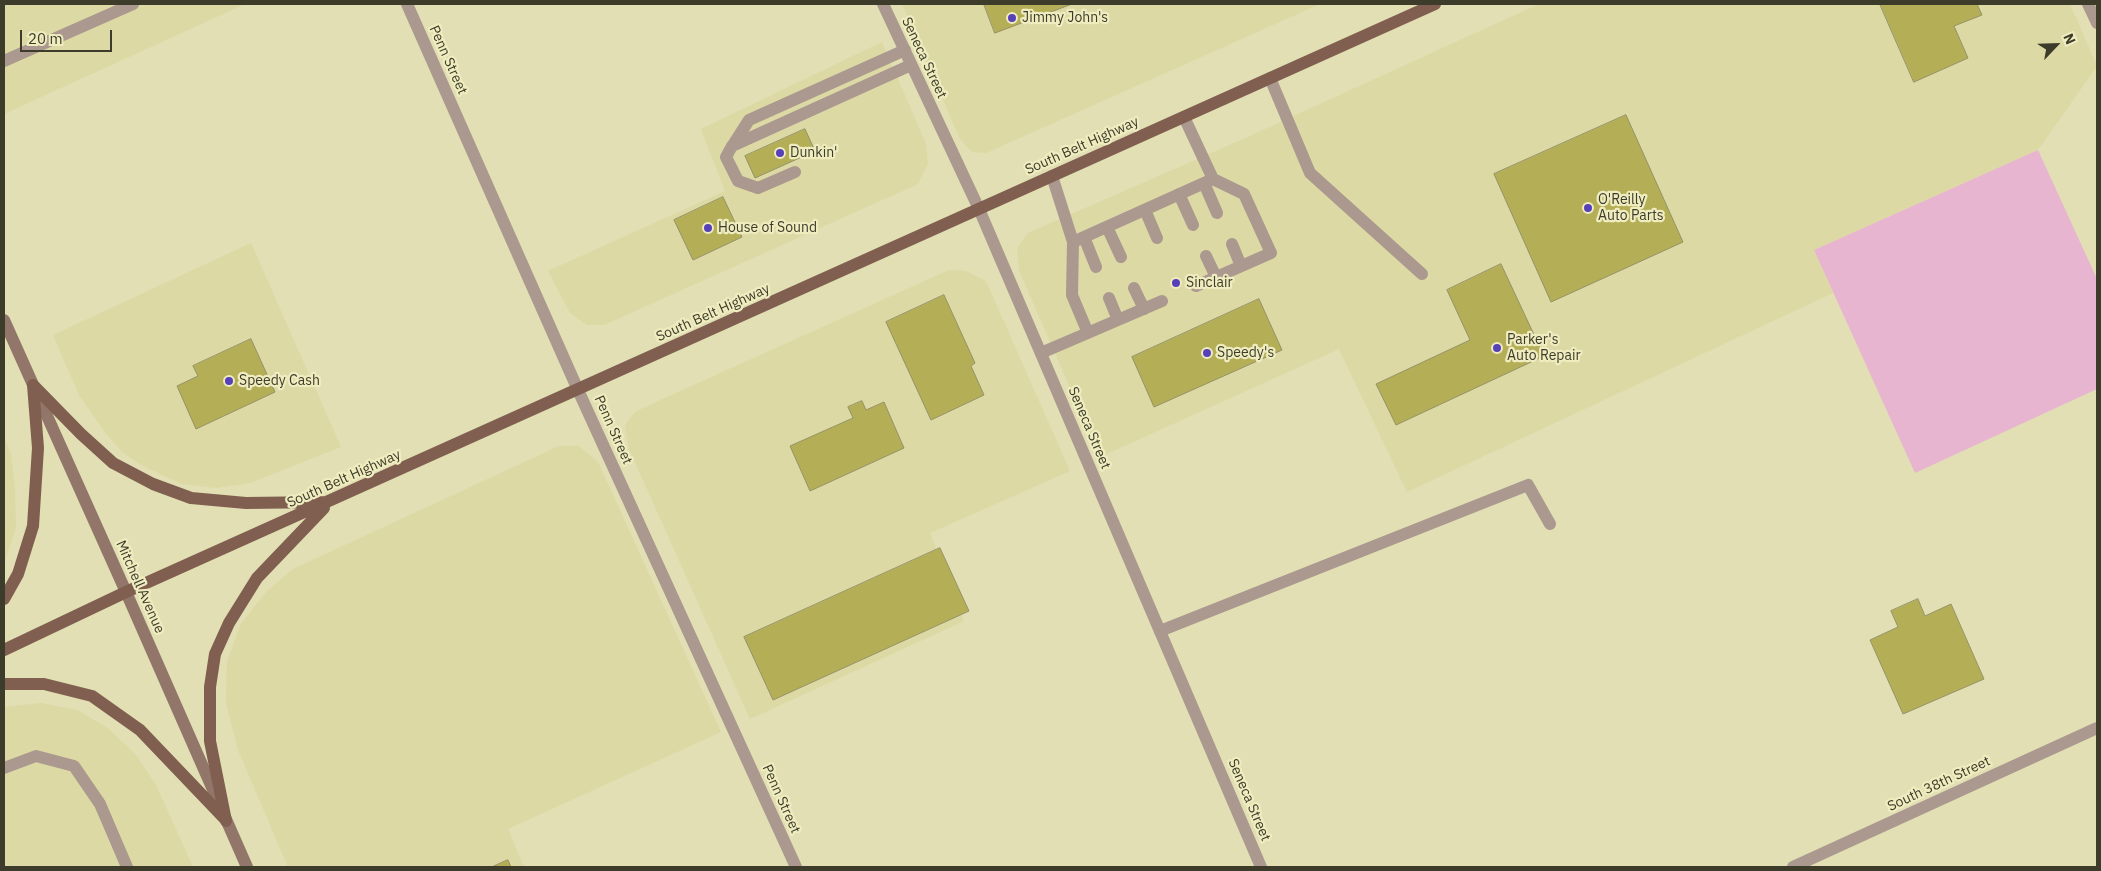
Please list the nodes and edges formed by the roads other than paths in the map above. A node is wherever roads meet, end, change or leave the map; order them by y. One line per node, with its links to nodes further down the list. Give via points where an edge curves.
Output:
1 (133, 4): 9 (street)
2 (407, 4): 42 (street, Penn Street)
3 (883, 4): 8 (street, Seneca Street)
4 (1435, 4): 6 (main road, South Belt Highway)
5 (2088, 4): 7 (street)
6 (1411, 9): 11 (main road, South Belt Highway)
7 (2097, 23)
8 (904, 50): 10 (street, Seneca Street); 13 (street, via 749,120)
9 (4, 61)
10 (911, 65): 13 (street); 18 (street, Seneca Street)
11 (1270, 78): 12 (main road, South Belt Highway); 30 (street, via 1310,173)
12 (1184, 117): 15 (main road, South Belt Highway); 16 (street)
13 (732, 146): 14 (street, via 726,157 738,181 758,188)
14 (795, 172)
15 (1052, 176): 18 (main road, South Belt Highway); 24 (street)
16 (1208, 181): 17 (street); 20 (street); 28 (street, via 1244,194 1271,253)
17 (1180, 194): 19 (street); 21 (street)
18 (979, 209): 40 (street, Seneca Street); 42 (main road, South Belt Highway)
19 (1145, 210): 22 (street); 23 (street)
20 (1217, 213)
21 (1193, 225)
22 (1107, 227): 24 (street); 27 (street)
23 (1157, 238)
24 (1078, 240): 29 (street); 39 (street, via 1072,295)
25 (1232, 244): 28 (street)
26 (1206, 256): 31 (street)
27 (1121, 257)
28 (1242, 266): 31 (street)
29 (1096, 267)
30 (1422, 274)
31 (1216, 277): 32 (street)
32 (1196, 286)
33 (1134, 288): 36 (street)
34 (1109, 298): 38 (street)
35 (1162, 301): 36 (street)
36 (1144, 308): 38 (street)
37 (4, 320): 41 (street, Mitchell Avenue)
38 (1118, 320): 39 (street)
39 (1088, 333): 40 (street)
40 (1041, 354): 47 (street, Seneca Street)
41 (33, 385): 43 (main road, via 113,463 152,484 192,498 246,503); 45 (street, Mitchell Avenue); 46 (main road, via 38,448 33,526 18,574)
42 (578, 390): 43 (main road, South Belt Highway); 55 (street, Penn Street)
43 (330, 502): 45 (main road, South Belt Highway); 52 (main road, via 257,578 228,623 215,654 210,687 210,741)
44 (1550, 524): 47 (street, via 1528,485)
45 (126, 592): 48 (main road, South Belt Highway); 52 (street, Mitchell Avenue)
46 (4, 599)
47 (1160, 631): 56 (street, Seneca Street)
48 (4, 650)
49 (4, 684): 52 (main road, via 44,684 92,696 140,730)
50 (2097, 728): 57 (street, South 38th Street)
51 (4, 768): 53 (street, via 36,756 74,766 100,804)
52 (226, 821): 54 (street, Mitchell Avenue)
53 (127, 867)
54 (247, 867)
55 (796, 867)
56 (1261, 867)
57 (1793, 867)

